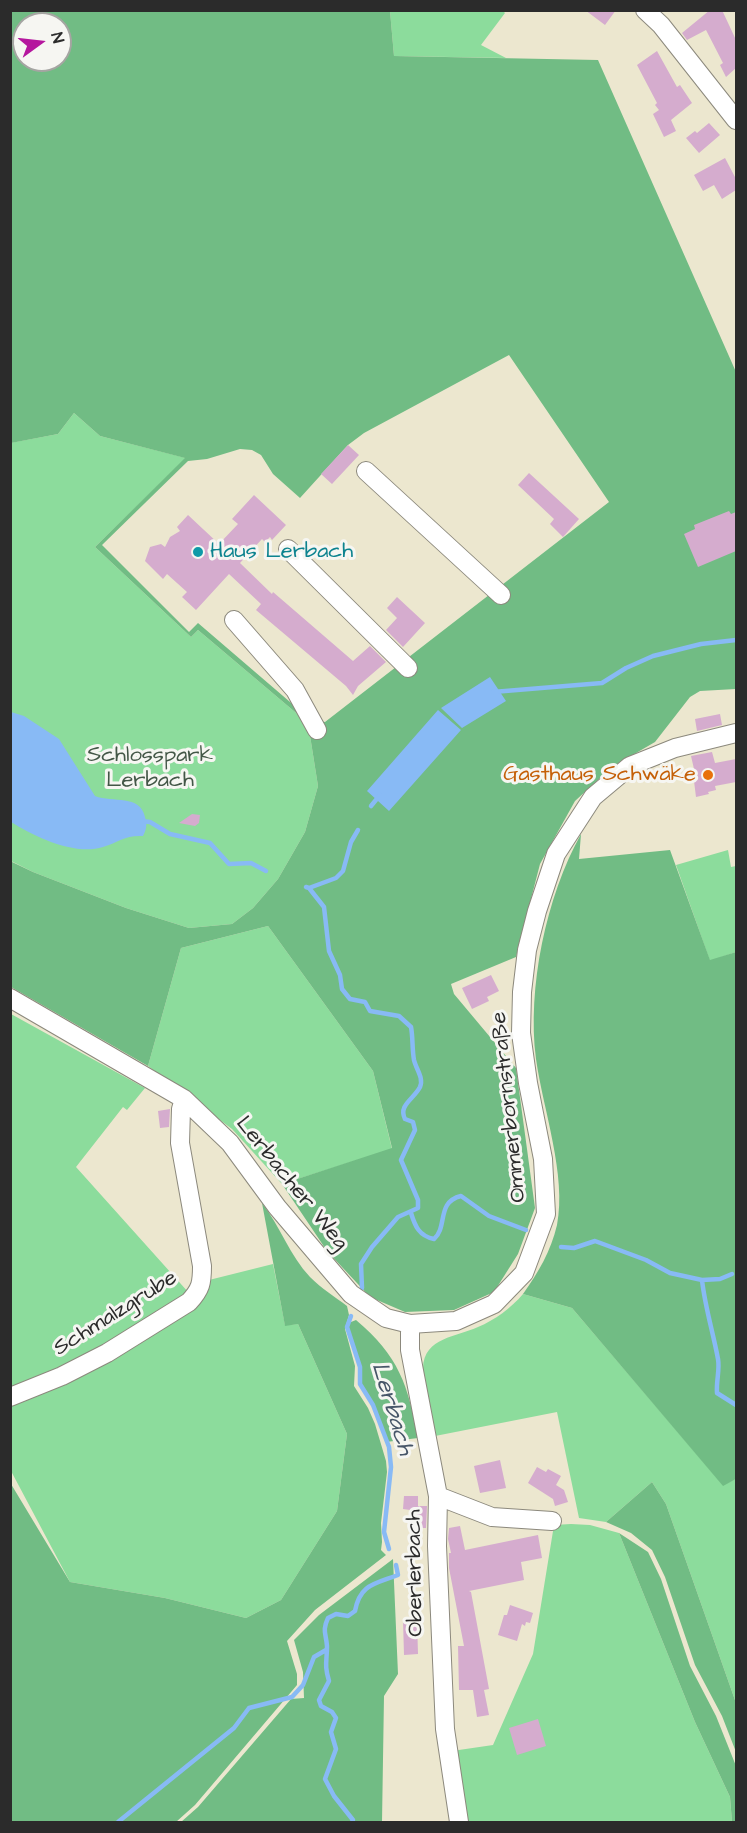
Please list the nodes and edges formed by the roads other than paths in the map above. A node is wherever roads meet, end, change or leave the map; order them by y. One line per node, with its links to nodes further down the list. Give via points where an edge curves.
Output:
1 (645, 10): 2 (street)
2 (736, 120)
3 (366, 471): 5 (street)
4 (288, 549): 7 (street)
5 (501, 595)
6 (234, 620): 8 (street, via 295,690)
7 (408, 668)
8 (317, 730)
9 (736, 733): 12 (street, Ommerbornstraße, via 675,748 630,766 593,797 556,854 527,950 522,992 521,1033 543,1159 546,1214 524,1273 494,1304 456,1322)
10 (10, 998): 11 (street, Lerbacher Weg)
11 (184, 1099): 12 (street, Lerbacher Weg, via 230,1143 277,1207 351,1294 386,1318); 13 (street, Schmalzgrube, via 180,1143 202,1266 202,1283 196,1294 108,1353)
12 (410, 1324): 14 (street, Oberlerbach, via 410,1350)
13 (10, 1397)
14 (438, 1496): 15 (street, via 492,1517); 16 (street, Oberlerbach, via 445,1729)
15 (552, 1521)
16 (459, 1822)

